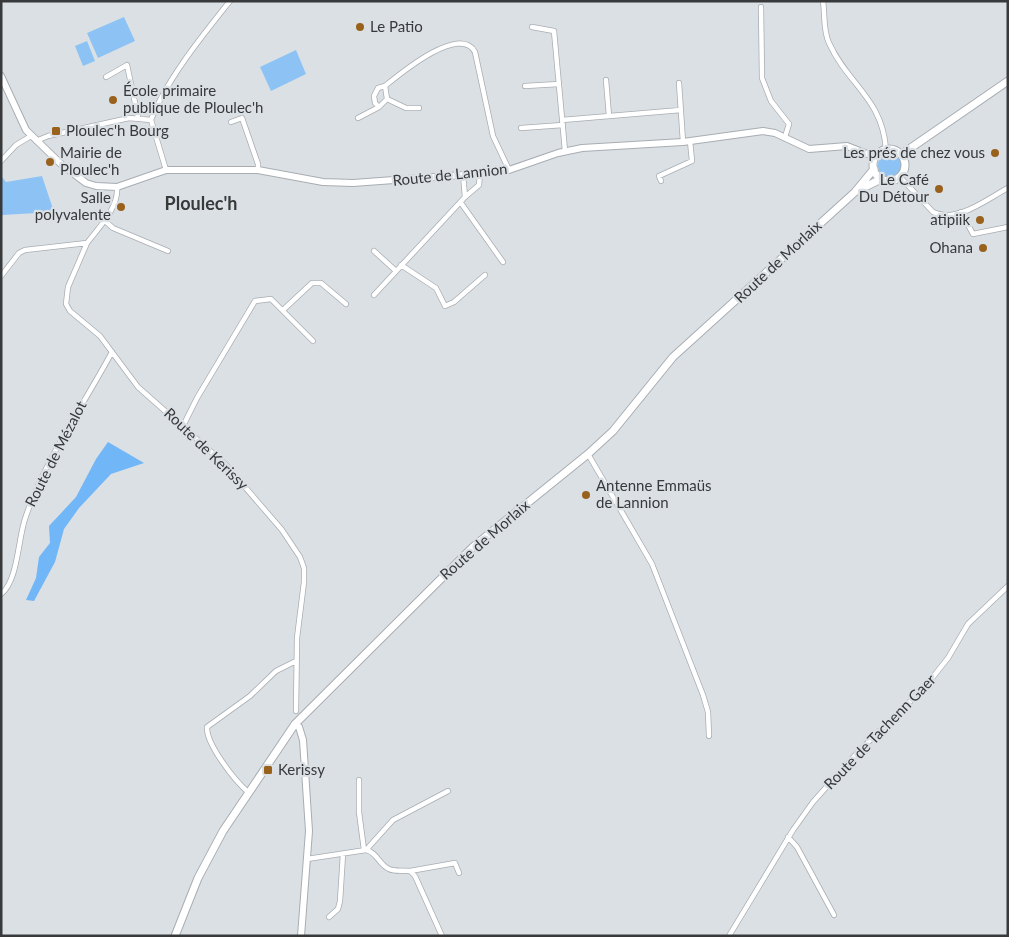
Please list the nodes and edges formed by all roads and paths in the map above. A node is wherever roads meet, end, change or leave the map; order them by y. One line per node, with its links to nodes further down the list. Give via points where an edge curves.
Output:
1 (230, 1): 20 (street, via 192,50)
2 (824, 1): 27 (street, via 828,41 875,108 884,130)
3 (761, 7): 24 (street, via 762,78 771,100 789,124)
4 (532, 27): 9 (street, via 554,32)
5 (1, 76): 25 (street, via 20,119)
6 (106, 77): 18 (street, via 127,65)
7 (606, 80): 17 (street)
8 (1008, 81): 29 (main road)
9 (560, 84): 12 (street); 22 (street)
10 (679, 84): 16 (street)
11 (385, 86): 13 (street); 14 (street, via 378,88 374,96); 35 (street, via 411,65 454,43 472,45 493,136)
12 (525, 86)
13 (387, 99): 14 (street); 15 (street, via 406,108)
14 (379, 107): 19 (street)
15 (419, 108)
16 (681, 110): 17 (street); 26 (street)
17 (609, 116): 22 (street)
18 (138, 117): 20 (street); 25 (street)
19 (358, 118)
20 (151, 120): 33 (street)
21 (230, 122): 34 (street, via 242,118)
22 (563, 122): 23 (street); 28 (street)
23 (521, 128)
24 (785, 137): 26 (street, Route de Lannion, via 763,131); 30 (street, Route de Lannion, via 809,148 847,146)
25 (34, 138): 31 (street, via 16,145); 41 (street, via 86,182)
26 (687, 142): 28 (street, Route de Lannion); 40 (street, via 692,161 659,176)
27 (886, 149): 29 (main road); 30 (main road)
28 (565, 151): 35 (street, Route de Lannion)
29 (902, 154): 38 (main road, via 906,166)
30 (875, 157): 32 (main road)
31 (1, 161)
32 (874, 169): 39 (main road); 43 (main road, Route de Morlaix)
33 (166, 170): 34 (street, Route de Lannion); 41 (street, Route de Lannion)
34 (258, 170): 37 (street, Route de Lannion, via 336,182)
35 (508, 170): 36 (street, Route de Lannion)
36 (480, 173): 37 (street, Route de Lannion); 44 (street, via 479,186)
37 (463, 174): 44 (street)
38 (900, 177): 39 (main road, via 891,181); 46 (street, via 933,212 949,216)
39 (881, 179): 43 (main road, Route de Morlaix)
40 (661, 181)
41 (117, 187): 47 (street)
42 (1008, 188): 46 (street)
43 (855, 192): 63 (main road, Route de Morlaix, via 673,357 612,431)
44 (466, 197): 45 (street)
45 (461, 203): 52 (street); 53 (street)
46 (961, 212): 48 (street, via 973,234)
47 (105, 221): 49 (street); 50 (street, via 113,228)
48 (1008, 227)
49 (87, 243): 56 (street, via 25,250); 61 (street, Route de Kerissy, via 68,287 66,304)
50 (168, 251)
51 (374, 251): 54 (street)
52 (503, 262)
53 (401, 265): 54 (street); 55 (street, via 436,288 445,306)
54 (396, 270): 57 (street)
55 (485, 275)
56 (1, 276)
57 (374, 295)
58 (346, 304): 59 (street, via 322,282 312,283)
59 (283, 310): 60 (street); 62 (street, via 270,299 255,301)
60 (313, 341)
61 (112, 352): 62 (street, Route de Kerissy, via 138,387); 65 (street, Route de Mézalot, via 33,496 10,584)
62 (183, 426): 66 (street, Route de Kerissy, via 226,465 282,530 300,557 304,582)
63 (588, 454): 68 (main road, Route de Morlaix, via 473,547); 69 (street, via 643,545 662,584 703,695)
64 (1008, 586): 73 (street, Route de Tachenn Gaer, via 968,624 940,670 858,752)
65 (1, 594)
66 (296, 661): 67 (street, Route de Kerissy); 72 (street, via 276,671 250,696 208,727 207,735 229,771)
67 (296, 711)
68 (296, 724): 72 (main road, Route de Morlaix); 76 (street, via 303,740 310,831)
69 (709, 736)
70 (359, 780): 74 (street, via 359,812)
71 (448, 791): 74 (street, via 393,820)
72 (248, 792): 81 (main road, Route de Morlaix, via 208,859)
73 (788, 837): 79 (street, via 797,847); 84 (street, Route de Tachenn Gaer)
74 (365, 850): 75 (street); 77 (street, via 373,852 392,871)
75 (343, 854): 76 (street); 80 (street, via 340,901 338,909)
76 (307, 859): 82 (street)
77 (410, 871): 78 (street, via 454,863); 83 (street)
78 (459, 873)
79 (834, 915)
80 (329, 917)
81 (175, 936)
82 (301, 936)
83 (442, 936)
84 (729, 936)

